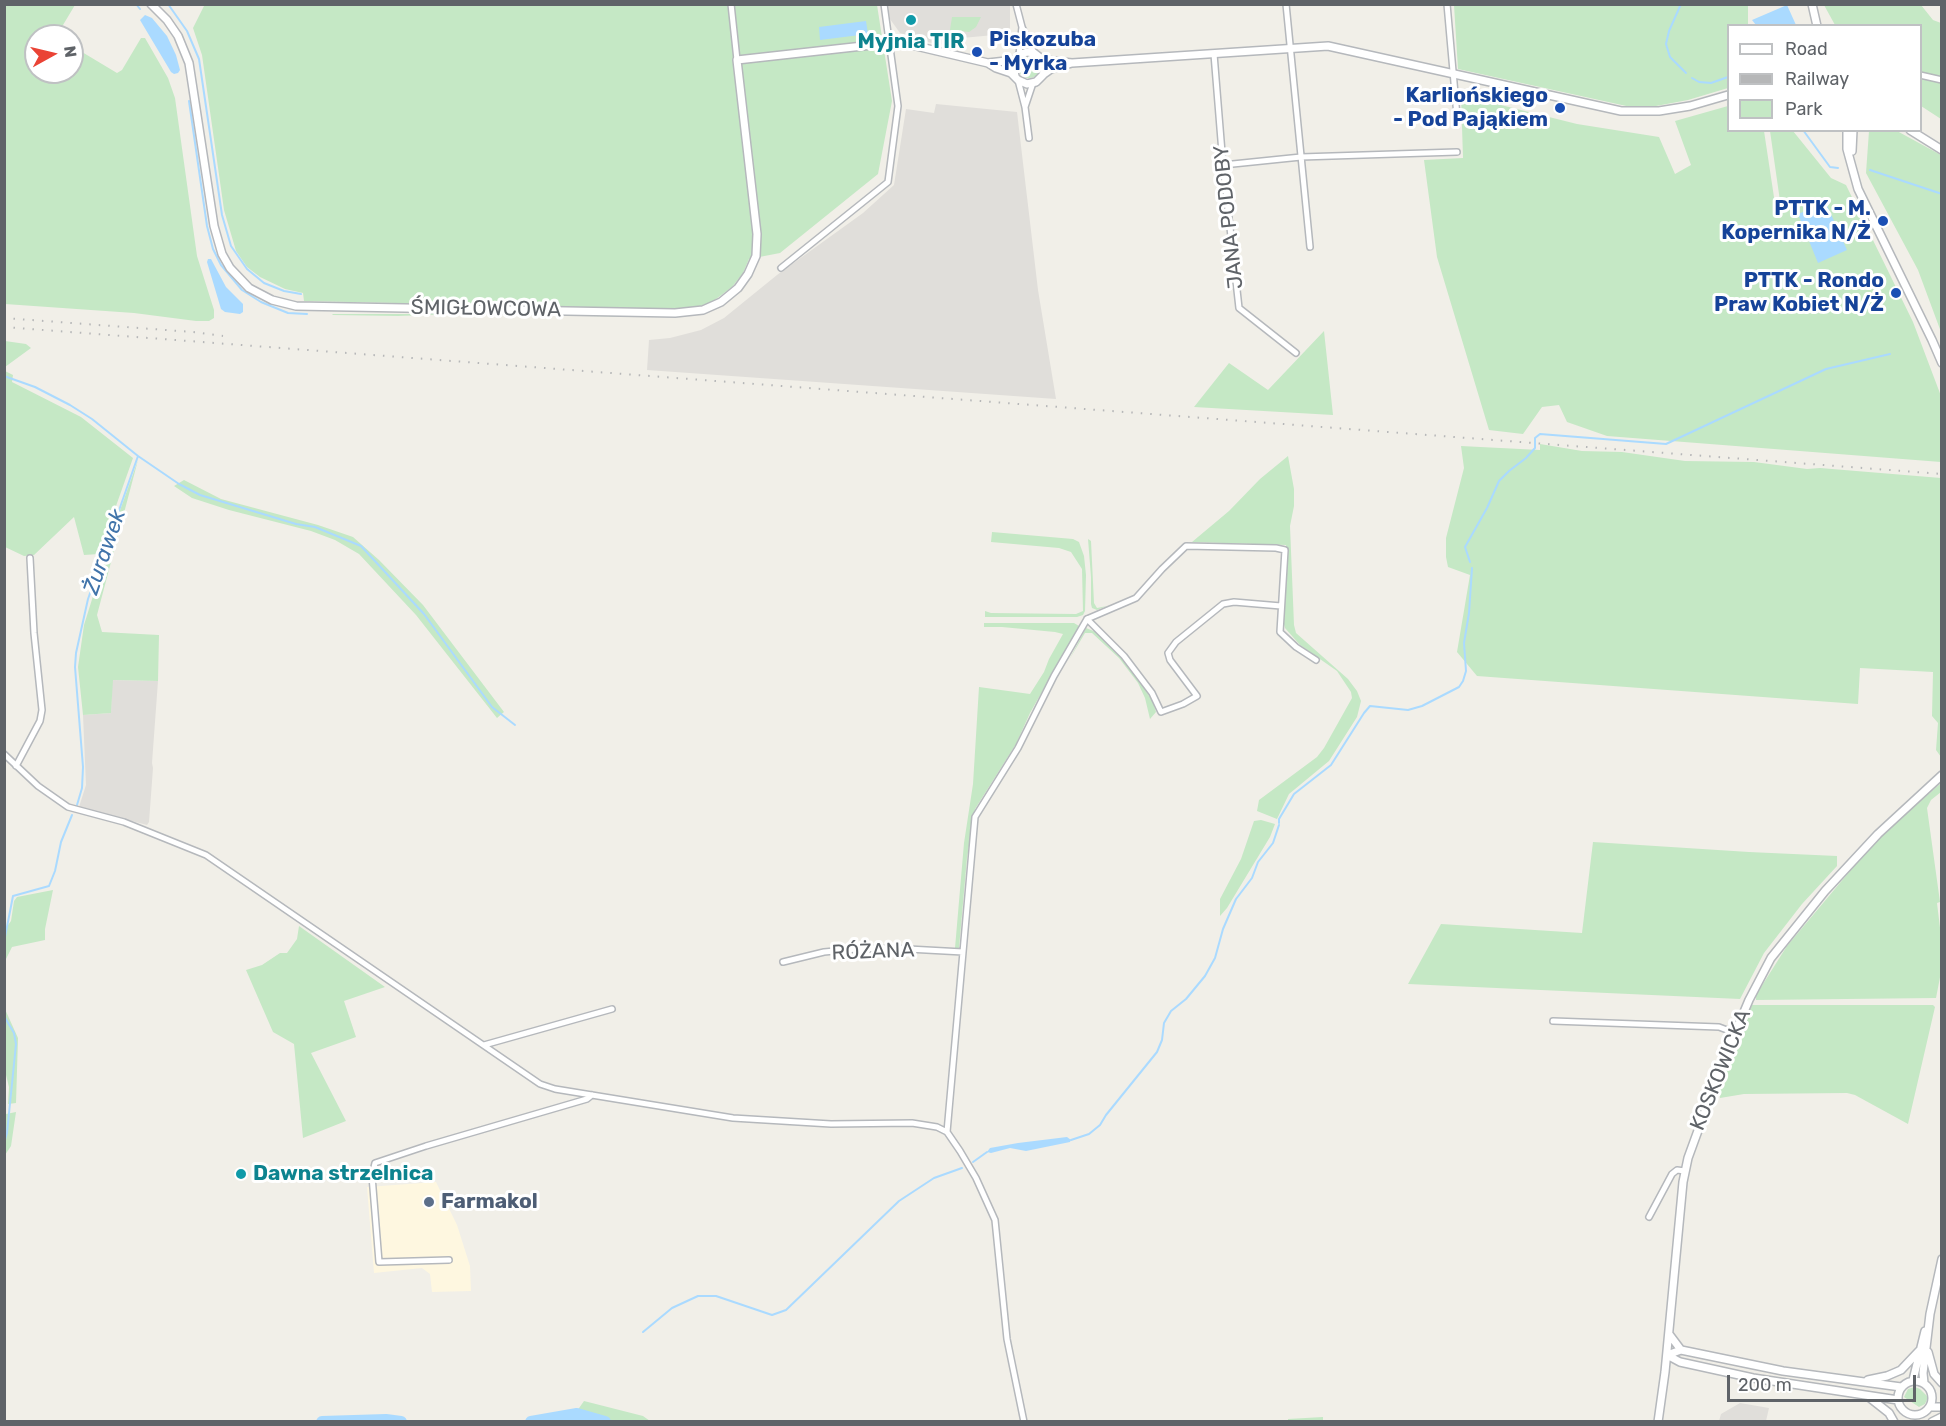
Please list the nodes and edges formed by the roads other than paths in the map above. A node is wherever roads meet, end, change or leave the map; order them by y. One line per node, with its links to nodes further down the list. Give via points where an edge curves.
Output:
1 (151, 4): 15 (street, ŚMIGŁOWCOWA, via 178,36 189,63 214,226 222,254 249,288 296,306 675,313 694,312 721,302 738,288 756,256 757,234)
2 (731, 4): 15 (street, ŚMIGŁOWCOWA)
3 (884, 4): 10 (street)
4 (1016, 4): 9 (street)
5 (1286, 4): 11 (street)
6 (1447, 4): 19 (street)
7 (1812, 4): 8 (street)
8 (1817, 24)
9 (1022, 27): 12 (street); 14 (street)
10 (889, 43): 15 (street); 17 (street); 38 (street, via 898,106 888,182)
11 (1289, 48): 13 (street); 19 (street, via 1337,46); 34 (street)
12 (1034, 53): 14 (street); 16 (street)
13 (1214, 54): 18 (street); 36 (street, JANA PODOBY)
14 (1017, 57): 17 (street); 22 (street, via 1013,67)
15 (737, 60)
16 (1043, 60): 18 (street); 20 (street)
17 (988, 63): 22 (street)
18 (1072, 63): 20 (street)
19 (1452, 73): 25 (street, via 1621,111 1659,111); 27 (street)
20 (1044, 74): 24 (street)
21 (1922, 75): 23 (street)
22 (1017, 78): 24 (street); 26 (street)
23 (1941, 80)
24 (1033, 83): 26 (street)
25 (1727, 95)
26 (1025, 107): 31 (street)
27 (1457, 116)
28 (1847, 132): 35 (street)
29 (1853, 132): 35 (street)
30 (1913, 132): 32 (street)
31 (1029, 138)
32 (1941, 150)
33 (1457, 152): 34 (street)
34 (1301, 157): 36 (street); 37 (street)
35 (1851, 162): 40 (street, via 1858,189)
36 (1223, 165): 39 (street, JANA PODOBY, via 1239,308)
37 (1310, 247)
38 (781, 268)
39 (1296, 353)
40 (1941, 363)
41 (30, 558): 46 (street, via 42,710)
42 (1281, 606): 43 (street, via 1286,550 1186,546 1136,598); 43 (street, via 1223,604 1176,642 1168,653 1170,660 1197,696 1161,712 1124,656); 44 (street, via 1280,632)
43 (1087, 619): 48 (street, via 1018,748 975,817)
44 (1316, 660)
45 (4, 754): 46 (street)
46 (16, 766): 53 (street, via 68,807 124,822 206,855)
47 (1941, 777): 52 (street, KOSKOWICKA, via 1878,834 1786,938 1760,977)
48 (963, 952): 49 (street, RÓŻANA, via 856,949); 55 (street)
49 (783, 962)
50 (612, 1009): 53 (street)
51 (1553, 1021): 52 (street, via 1719,1027)
52 (1735, 1034): 56 (street, KOSKOWICKA)
53 (484, 1045): 54 (street, via 540,1084)
54 (592, 1095): 55 (street, via 734,1118 831,1124 912,1123); 59 (street, via 375,1163 372,1176 379,1262)
55 (946, 1132): 80 (street, via 976,1178 995,1220 1007,1339)
56 (1685, 1171): 57 (street, via 1672,1174); 60 (street, KOSKOWICKA)
57 (1649, 1217)
58 (1941, 1258): 61 (street)
59 (450, 1260)
60 (1669, 1334): 62 (street); 63 (street, KOSKOWICKA)
61 (1923, 1349): 66 (street); 67 (street, via 1901,1370); 68 (street); 69 (street)
62 (1681, 1350): 63 (street); 67 (street, via 1740,1364)
63 (1667, 1354): 64 (street); 65 (street, KOSKOWICKA)
64 (1680, 1362): 65 (street); 72 (street)
65 (1665, 1372): 81 (street, KOSKOWICKA)
66 (1913, 1380): 68 (street); 70 (street)
67 (1863, 1382): 70 (street)
68 (1924, 1383): 71 (street)
69 (1941, 1383)
70 (1901, 1387): 74 (street)
71 (1933, 1395): 73 (street); 75 (street)
72 (1868, 1396): 74 (street); 82 (street)
73 (1941, 1398)
74 (1898, 1400): 77 (street)
75 (1930, 1407): 76 (street); 79 (street)
76 (1941, 1407)
77 (1903, 1410): 79 (street); 83 (street)
78 (1941, 1417): 84 (street)
79 (1913, 1418)
80 (1024, 1422)
81 (1658, 1422)
82 (1894, 1422)
83 (1904, 1422)
84 (1932, 1422)

